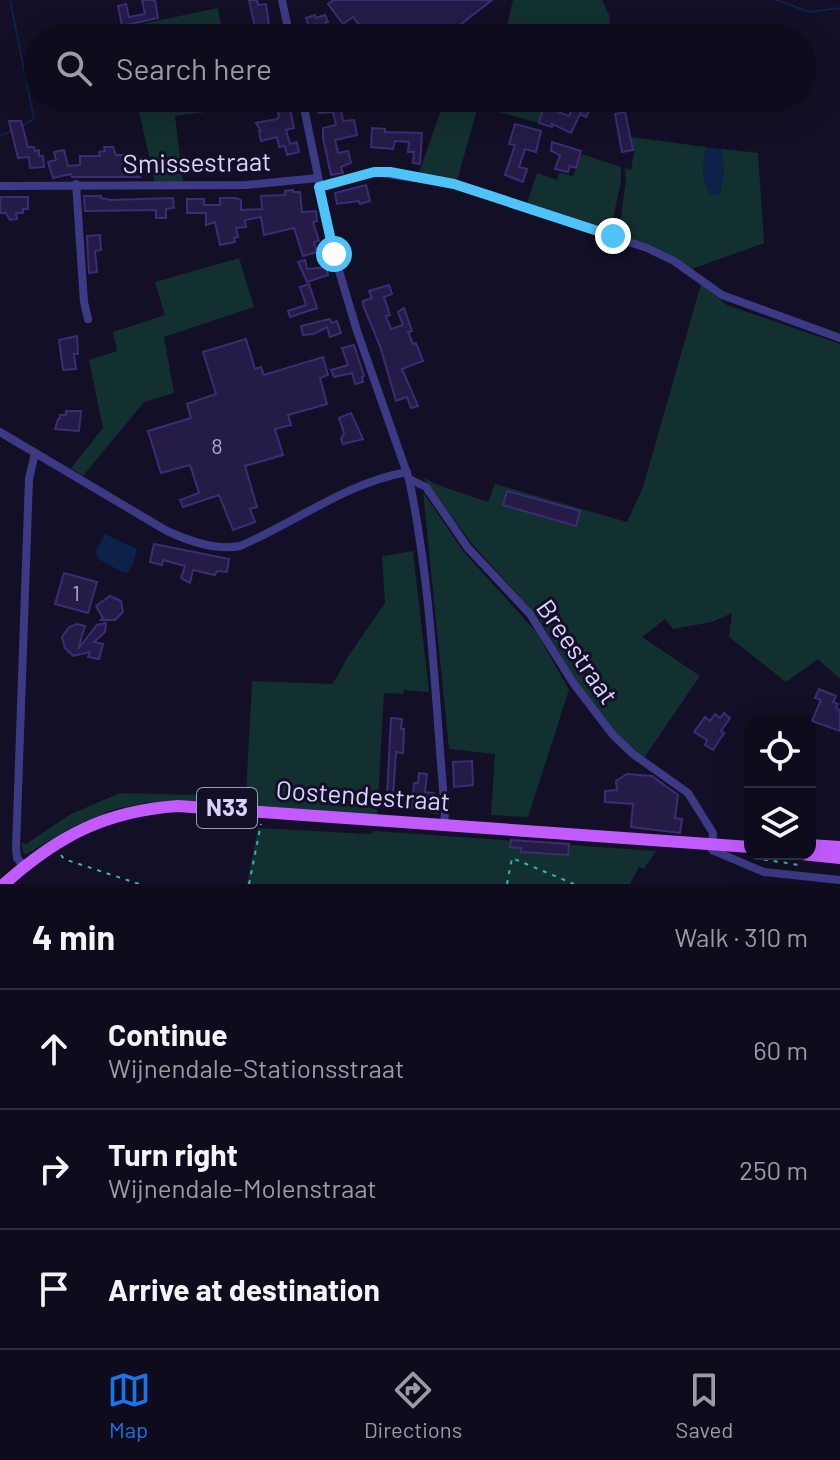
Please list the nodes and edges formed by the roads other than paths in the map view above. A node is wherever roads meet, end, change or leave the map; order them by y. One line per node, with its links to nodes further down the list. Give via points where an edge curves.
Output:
1 (282, 0): 2 (street)
2 (287, 24)
3 (305, 112): 4 (street)
4 (318, 182): 5 (street, Smissestraat); 8 (street, Smissestraat, via 374,172 454,184 647,248 731,299); 11 (street, via 357,331)
5 (76, 184): 6 (street, Smissestraat); 7 (street)
6 (0, 186)
7 (88, 319)
8 (840, 338)
9 (0, 432): 10 (street)
10 (35, 453): 11 (street, via 167,531 223,547 240,546 388,475); 19 (street, via 29,479 16,848)
11 (408, 476): 12 (street, via 426,597); 13 (street, Breestraat, via 426,487 468,548 530,614 613,735 688,793 713,833)
12 (444, 824): 13 (main road, Oostendestraat / N33); 19 (main road, Oostendestraat / N33, via 192,806 139,810 94,823)
13 (712, 843): 16 (main road, Oostendestraat / N33); 20 (street, via 720,855 764,872)
14 (816, 845): 15 (main road)
15 (840, 847)
16 (744, 848)
17 (840, 858): 18 (main road)
18 (816, 859)
19 (24, 866): 21 (main road, N33)
20 (840, 880)
21 (4, 884)

